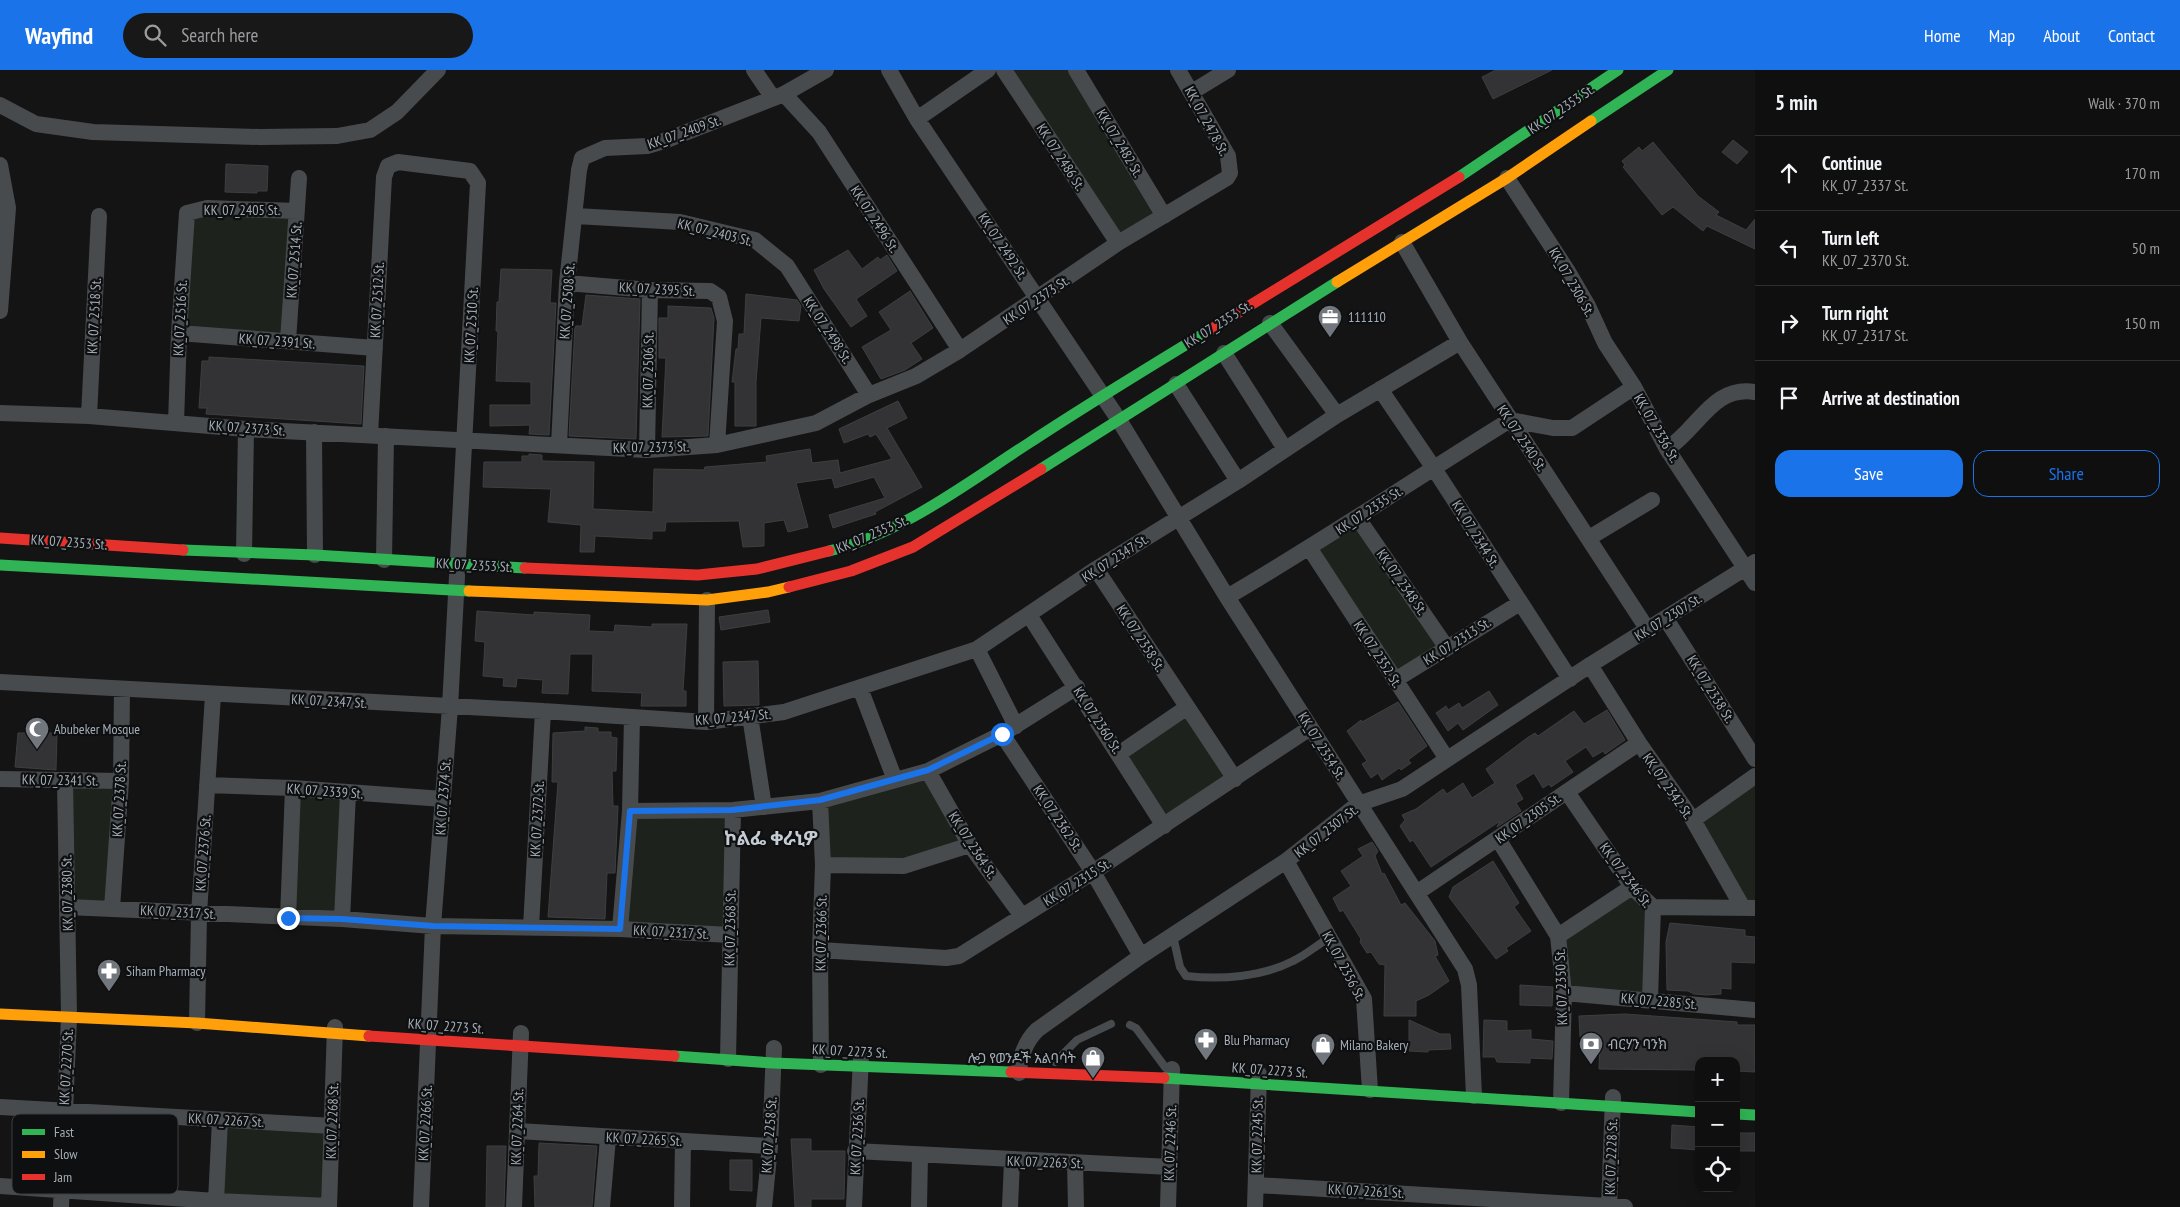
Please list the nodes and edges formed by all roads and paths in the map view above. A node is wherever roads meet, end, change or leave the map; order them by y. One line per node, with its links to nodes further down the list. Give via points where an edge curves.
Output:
1 (438, 70): 14 (street, via 397,112 370,130 337,136 93,132 36,124)
2 (754, 70): 13 (street, KK_07_2496 St.)
3 (826, 70): 13 (street, KK_07_2409 St.)
4 (889, 70): 15 (street, KK_07_2492 St.)
5 (988, 70): 15 (street)
6 (1004, 70): 29 (street, KK_07_2486 St.)
7 (1076, 70): 27 (street, KK_07_2482 St.)
8 (1178, 70): 12 (street, KK_07_2478 St.)
9 (1228, 70): 12 (street)
10 (1618, 70): 47 (street, KK_07_2353 St., via 1438,192)
11 (1668, 70): 21 (street, KK_07_2353 St.)
12 (1192, 92): 19 (street, KK_07_2478 St., via 1228,156)
13 (778, 96): 16 (street, KK_07_2409 St., via 664,141 646,146 605,148); 40 (street, KK_07_2496 St., via 819,132)
14 (0, 105)
15 (918, 119): 33 (street, KK_07_2492 St.)
16 (582, 158): 26 (street, KK_07_2508 St.)
17 (0, 165): 22 (street)
18 (388, 166): 39 (street, KK_07_2512 St., via 384,177); 57 (street, KK_07_2510 St., via 398,162 459,168 470,171 478,183)
19 (1230, 173): 27 (street, KK_07_2373 St., via 1227,178)
20 (299, 178): 23 (street, KK_07_2514 St.)
21 (1507, 178): 28 (street, KK_07_2353 St.); 43 (street, KK_07_2306 St., via 1567,270 1604,343)
22 (4, 208): 34 (street)
23 (297, 211): 24 (street, KK_07_2405 St., via 207,208); 37 (street, KK_07_2514 St.)
24 (188, 213): 36 (street, KK_07_2516 St.)
25 (99, 216): 50 (street, KK_07_2518 St.)
26 (576, 216): 30 (street, KK_07_2403 St., via 680,222 755,240); 31 (street, KK_07_2508 St.)
27 (1164, 216): 29 (street, KK_07_2373 St.)
28 (1402, 242): 35 (street, KK_07_2353 St.); 38 (street, KK_07_2340 St.)
29 (1118, 243): 33 (street, KK_07_2373 St.)
30 (787, 266): 46 (street, KK_07_2498 St.)
31 (567, 283): 32 (street, KK_07_2395 St.); 58 (street, KK_07_2508 St.)
32 (650, 290): 59 (street, KK_07_2395 St., via 710,291 719,297 725,322); 62 (street, KK_07_2506 St.)
33 (1038, 299): 40 (street, KK_07_2373 St.); 47 (street, KK_07_2492 St.)
34 (0, 311)
35 (1270, 323): 41 (street, KK_07_2353 St.); 49 (street, KK_07_2353 St.)
36 (179, 333): 37 (street, KK_07_2391 St.); 53 (street, KK_07_2516 St.)
37 (288, 341): 39 (street, KK_07_2391 St.)
38 (1460, 342): 44 (street, KK_07_2347 St.); 52 (street, KK_07_2340 St.)
39 (375, 348): 56 (street, KK_07_2512 St.)
40 (960, 350): 46 (street, KK_07_2373 St., via 916,376)
41 (1224, 353): 42 (street, KK_07_2353 St.); 60 (street, KK_07_2353 St.)
42 (1176, 384): 51 (street, KK_07_2353 St.); 64 (street)
43 (1634, 387): 52 (street, KK_07_2336 St., via 1572,428); 61 (street, KK_07_2336 St.)
44 (1380, 389): 49 (street, KK_07_2347 St.); 63 (street, KK_07_2344 St.)
45 (1755, 392): 61 (street, via 1736,390 1726,395)
46 (869, 395): 59 (street, KK_07_2373 St., via 816,423)
47 (1102, 395): 51 (street, KK_07_2492 St.); 75 (street, KK_07_2353 St., via 923,512 833,551 757,569 716,574)
48 (0, 413): 50 (street, KK_07_2373 St.)
49 (1336, 415): 60 (street, KK_07_2347 St.)
50 (89, 416): 53 (street, KK_07_2373 St.)
51 (1119, 420): 66 (street, KK_07_2354 St.); 81 (street, KK_07_2353 St., via 913,547 851,571 797,586)
52 (1510, 420): 63 (street, KK_07_2335 St.); 69 (street, KK_07_2340 St.)
53 (176, 423): 54 (street, KK_07_2373 St.)
54 (246, 429): 55 (street, KK_07_2373 St.); 71 (street)
55 (314, 432): 56 (street, KK_07_2373 St.); 72 (street)
56 (378, 435): 57 (street, KK_07_2373 St.); 73 (street, KK_07_2512 St.)
57 (465, 441): 58 (street, KK_07_2373 St.); 75 (street, KK_07_2510 St.)
58 (559, 445): 62 (street, KK_07_2373 St.)
59 (717, 446): 62 (street, KK_07_2373 St.)
60 (1285, 449): 64 (street, KK_07_2347 St.)
61 (1667, 449): 76 (street, KK_07_2336 St.)
62 (646, 450)
63 (1434, 467): 67 (street, KK_07_2335 St.); 82 (street, KK_07_2344 St.)
64 (1238, 481): 66 (street, KK_07_2347 St.)
65 (1652, 500): 69 (street)
66 (1179, 517): 77 (street, KK_07_2347 St.); 80 (street, KK_07_2354 St.)
67 (1356, 517): 70 (street, KK_07_2335 St.); 86 (street, KK_07_2348 St.)
68 (0, 538): 71 (street, KK_07_2353 St.)
69 (1589, 538): 85 (street, KK_07_2340 St.)
70 (1310, 549): 80 (street, KK_07_2335 St.); 90 (street, KK_07_2352 St.)
71 (244, 554): 72 (street, KK_07_2353 St.)
72 (315, 555): 73 (street, KK_07_2353 St.)
73 (384, 560): 75 (street, KK_07_2353 St.)
74 (0, 565): 79 (street, KK_07_2353 St.)
75 (458, 565): 79 (street, KK_07_2374 St.)
76 (1750, 565): 78 (street, KK_07_2336 St.); 84 (street, KK_07_2307 St.)
77 (1096, 569): 83 (street, KK_07_2347 St.); 97 (street, KK_07_2358 St.)
78 (1755, 583)
79 (456, 590): 81 (street, KK_07_2353 St.); 96 (street, KK_07_2374 St.)
80 (1227, 597): 103 (street, KK_07_2354 St.)
81 (707, 600): 101 (street)
82 (1520, 603): 86 (street, KK_07_2313 St.); 89 (street, KK_07_2344 St.)
83 (1029, 615): 87 (street, KK_07_2347 St.); 92 (street, KK_07_2360 St.)
84 (1666, 618): 85 (street, KK_07_2307 St.); 108 (street, KK_07_2338 St.)
85 (1648, 630): 88 (street, KK_07_2307 St.)
86 (1446, 648): 90 (street, KK_07_2313 St.)
87 (977, 649): 93 (street, KK_07_2347 St.); 102 (street)
88 (1590, 665): 89 (street, KK_07_2307 St.); 105 (street, KK_07_2342 St.)
89 (1570, 679): 107 (street, KK_07_2307 St.)
90 (1395, 680): 107 (street, KK_07_2352 St.)
91 (0, 682): 94 (street, KK_07_2347 St.)
92 (1077, 687): 102 (street); 106 (street, KK_07_2360 St.)
93 (860, 688): 99 (street, KK_07_2347 St., via 784,712); 113 (street)
94 (122, 689): 95 (street, KK_07_2347 St.); 115 (street, KK_07_2378 St.)
95 (213, 695): 96 (street, KK_07_2347 St.); 116 (street, KK_07_2376 St.)
96 (450, 707): 98 (street, KK_07_2347 St.); 120 (street, KK_07_2374 St.)
97 (1186, 708): 106 (street); 114 (street, KK_07_2358 St.)
98 (543, 711): 100 (street, KK_07_2347 St.); 144 (street, KK_07_2372 St.)
99 (750, 716): 101 (street, KK_07_2347 St.); 123 (street)
100 (632, 717): 101 (street, KK_07_2347 St.); 125 (street)
101 (706, 722)
102 (1016, 726): 104 (street)
103 (1310, 728): 114 (street, KK_07_2315 St.); 122 (street, KK_07_2354 St.)
104 (1002, 734): 109 (street); 132 (street, KK_07_2362 St.)
105 (1638, 743): 118 (street, KK_07_2305 St.); 126 (street, KK_07_2342 St.)
106 (1120, 753): 127 (street, KK_07_2360 St.)
107 (1447, 759): 122 (street, KK_07_2307 St., via 1402,789)
108 (1755, 759)
109 (928, 770): 113 (street); 129 (street, KK_07_2364 St.)
110 (1755, 776): 126 (street)
111 (0, 779): 112 (street, KK_07_2341 St.)
112 (65, 780): 115 (street, KK_07_2341 St.); 135 (street, KK_07_2380 St.)
113 (895, 780): 121 (street)
114 (1235, 780): 127 (street, KK_07_2315 St.)
115 (121, 781): 137 (street, KK_07_2378 St.)
116 (207, 785): 117 (street, KK_07_2339 St.); 139 (street, KK_07_2376 St.)
117 (293, 788): 119 (street, KK_07_2339 St.); 141 (street)
118 (1567, 792): 128 (street, KK_07_2305 St.); 133 (street, KK_07_2346 St.)
119 (348, 793): 120 (street, KK_07_2339 St.); 142 (street)
120 (443, 799): 143 (street, KK_07_2374 St.)
121 (820, 800): 123 (street); 131 (street, KK_07_2366 St.)
122 (1358, 804): 130 (street, KK_07_2307 St.); 134 (street, KK_07_2354 St.)
123 (764, 806): 124 (street)
124 (732, 810): 125 (street); 146 (street, KK_07_2368 St.)
125 (630, 811): 145 (street)
126 (1693, 820): 138 (street, KK_07_2342 St.)
127 (1164, 826): 132 (street, KK_07_2315 St.)
128 (1498, 839): 134 (street, KK_07_2305 St.); 148 (street, KK_07_2350 St.)
129 (970, 846): 131 (street, via 904,866); 140 (street, KK_07_2364 St.)
130 (1286, 861): 147 (street, KK_07_2307 St.); 149 (street, KK_07_2356 St.)
131 (823, 864): 150 (street, KK_07_2366 St.)
132 (1094, 872): 140 (street, KK_07_2315 St.); 151 (street, KK_07_2362 St.)
133 (1632, 887): 136 (street, KK_07_2346 St.); 148 (street)
134 (1418, 892): 178 (street, KK_07_2354 St., via 1466,969 1470,985)
135 (67, 907): 137 (street, KK_07_2317 St.); 155 (street, KK_07_2380 St.)
136 (1653, 907): 138 (street); 153 (street, KK_07_2346 St.)
137 (112, 908): 139 (street, KK_07_2317 St.)
138 (1749, 908)
139 (199, 914): 141 (street, KK_07_2317 St.); 160 (street, KK_07_2376 St.)
140 (1022, 916): 150 (street, KK_07_2315 St., via 959,956 946,958)
141 (288, 918): 142 (street, KK_07_2317 St.)
142 (342, 919): 143 (street, KK_07_2317 St.)
143 (433, 926): 144 (street, KK_07_2317 St.); 166 (street, KK_07_2374 St.)
144 (531, 927): 145 (street, KK_07_2317 St.)
145 (620, 929): 146 (street, KK_07_2317 St.)
146 (730, 935): 168 (street, KK_07_2368 St.)
147 (1173, 936): 149 (lane, via 1180,967 1186,976 1199,978 1258,974 1293,961); 151 (street, KK_07_2307 St.)
148 (1558, 936): 152 (street, KK_07_2350 St.)
149 (1329, 938): 177 (street, KK_07_2356 St., via 1364,999)
150 (820, 950): 170 (street, KK_07_2366 St.)
151 (1141, 956): 174 (street, KK_07_2307 St., via 1037,1030 1027,1040)
152 (1564, 993): 153 (street, KK_07_2285 St.); 179 (street, KK_07_2350 St.)
153 (1650, 999): 157 (street, KK_07_2285 St.)
154 (0, 1003): 155 (street, KK_07_2273 St.)
155 (71, 1009): 159 (street, KK_07_2273 St.); 160 (street, KK_07_2273 St.); 186 (street, KK_07_2270 St.)
156 (168, 1010): 160 (street, KK_07_2273 St.)
157 (1755, 1010)
158 (227, 1013): 160 (street, KK_07_2273 St.)
159 (0, 1014)
160 (197, 1017): 161 (street, KK_07_2273 St.)
161 (334, 1024): 166 (street, KK_07_2273 St.); 192 (street, KK_07_2268 St.)
162 (1111, 1024): 173 (lane, via 1077,1040)
163 (1130, 1025): 175 (lane, via 1136,1028)
164 (392, 1026): 166 (street, KK_07_2273 St.)
165 (457, 1030): 166 (street, KK_07_2273 St.)
166 (430, 1034): 167 (street, KK_07_2273 St.); 208 (street, KK_07_2266 St.)
167 (521, 1036): 168 (street, KK_07_2273 St.); 193 (street, KK_07_2264 St.)
168 (728, 1049): 169 (street, KK_07_2273 St.)
169 (774, 1051): 170 (street, KK_07_2273 St.); 196 (street, KK_07_2258 St.)
170 (821, 1054): 171 (street, KK_07_2273 St.)
171 (861, 1057): 174 (street, KK_07_2273 St.); 197 (street, KK_07_2256 St.)
172 (950, 1058): 174 (street, KK_07_2273 St.)
173 (1055, 1062): 174 (street, KK_07_2273 St.); 175 (street, KK_07_2273 St.)
174 (1019, 1067): 175 (street, KK_07_2273 St.)
175 (1170, 1071): 176 (street, KK_07_2273 St.); 201 (street, KK_07_2246 St.)
176 (1259, 1079): 177 (street, KK_07_2273 St.); 202 (street, KK_07_2245 St.)
177 (1370, 1086): 178 (street, KK_07_2273 St.)
178 (1474, 1092): 179 (street, KK_07_2273 St.)
179 (1561, 1098): 180 (street, KK_07_2273 St.)
180 (1613, 1101): 181 (street, KK_07_2273 St.); 185 (street, KK_07_2273 St.); 219 (street, KK_07_2228 St.)
181 (1695, 1101)
182 (1740, 1103): 183 (street)
183 (1755, 1104)
184 (0, 1107): 186 (street, KK_07_2267 St.)
185 (1695, 1111)
186 (64, 1112): 187 (street, KK_07_2267 St.)
187 (103, 1114)
188 (1740, 1114): 189 (street)
189 (1755, 1115)
190 (178, 1118): 191 (street, KK_07_2267 St.)
191 (220, 1120): 192 (street, KK_07_2267 St.); 205 (street)
192 (333, 1126): 207 (street, KK_07_2268 St.)
193 (518, 1131): 194 (street, KK_07_2265 St.); 209 (street, KK_07_2264 St.)
194 (608, 1138): 195 (street, KK_07_2265 St.); 210 (street)
195 (683, 1142): 196 (street, KK_07_2265 St.); 211 (street)
196 (770, 1146): 212 (street, KK_07_2258 St.)
197 (855, 1152): 198 (street, KK_07_2263 St.); 213 (street, KK_07_2256 St.)
198 (920, 1155): 199 (street, KK_07_2263 St.); 214 (street)
199 (1012, 1161): 200 (street, KK_07_2263 St.); 215 (street)
200 (1075, 1163): 201 (street, KK_07_2263 St.); 216 (street)
201 (1170, 1167): 217 (street, KK_07_2246 St.)
202 (1256, 1185): 206 (street, KK_07_2261 St.); 218 (street, KK_07_2245 St.)
203 (38, 1194): 204 (street)
204 (62, 1199): 205 (street)
205 (216, 1201): 207 (street)
206 (1525, 1204): 219 (street, KK_07_2261 St.)
207 (329, 1207)
208 (421, 1207)
209 (514, 1207)
210 (602, 1207)
211 (682, 1207)
212 (764, 1207)
213 (854, 1207)
214 (919, 1207)
215 (1010, 1207)
216 (1076, 1207)
217 (1168, 1207)
218 (1255, 1207)
219 (1615, 1207)

